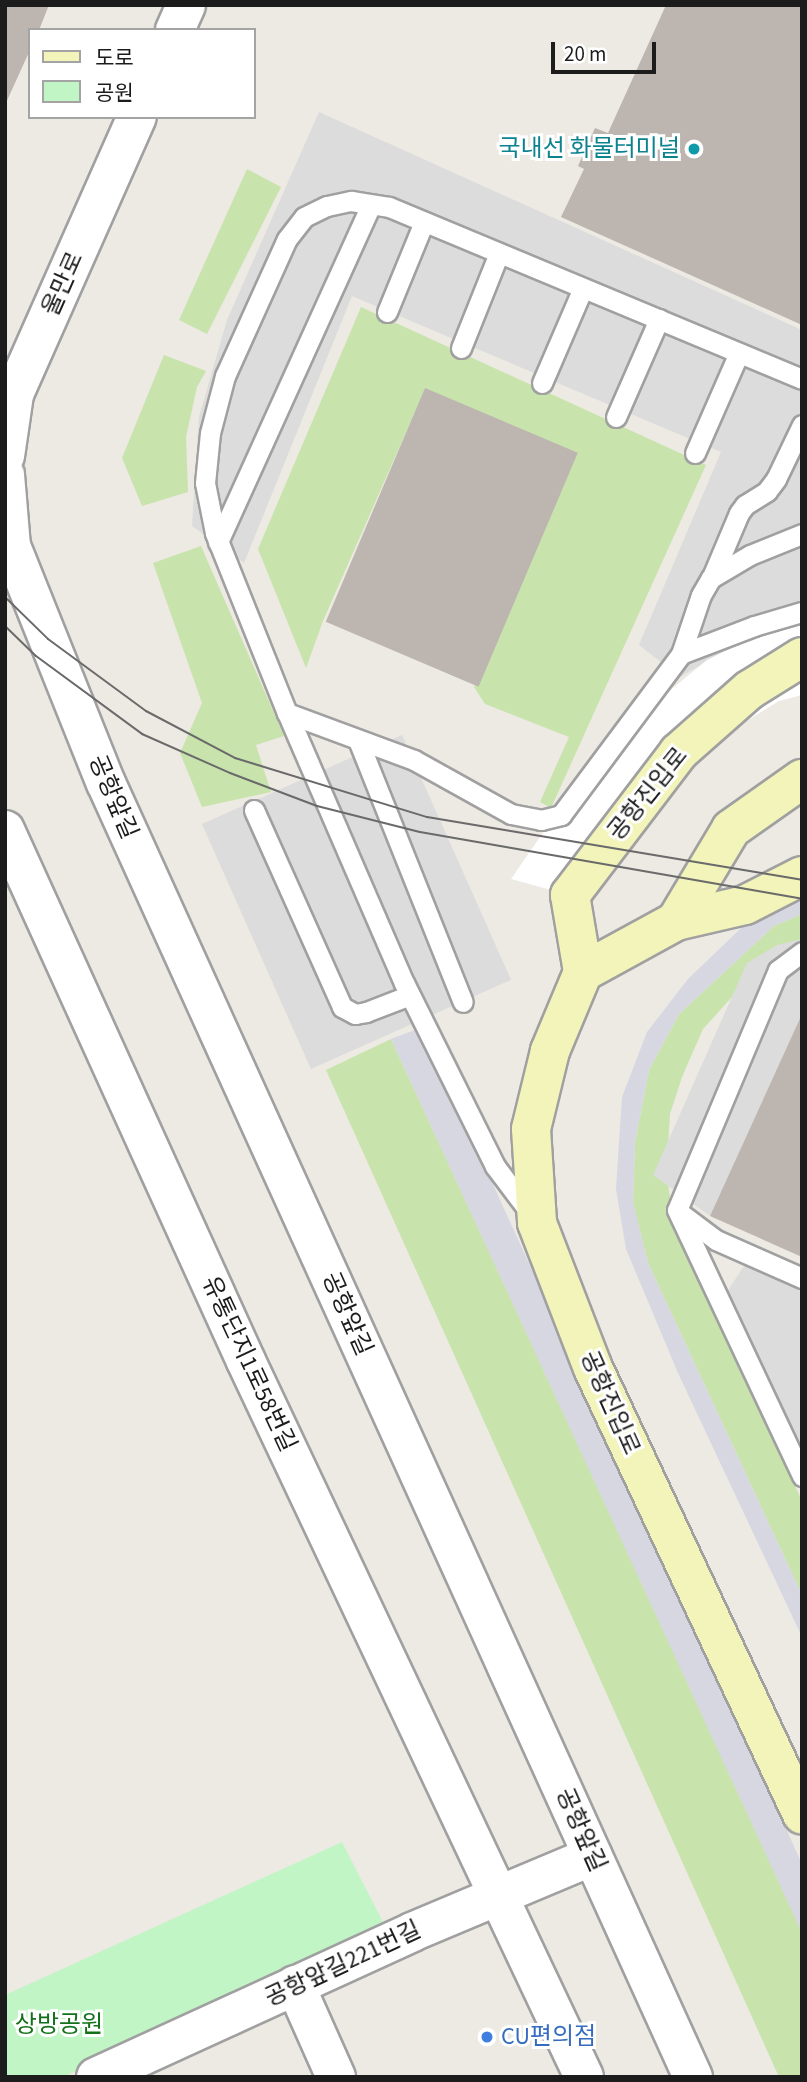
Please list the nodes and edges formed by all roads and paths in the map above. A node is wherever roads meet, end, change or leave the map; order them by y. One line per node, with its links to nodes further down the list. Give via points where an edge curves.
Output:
1 (186, 5): 2 (street)
2 (176, 28)
3 (135, 119): 17 (street, 울만로, via 14,394)
4 (371, 205): 5 (lane); 20 (lane); 20 (lane, via 351,201 304,217 287,239 236,351 210,433 205,483)
5 (424, 222): 6 (lane); 8 (lane)
6 (499, 253): 7 (lane); 10 (lane)
7 (583, 288): 9 (lane); 13 (lane)
8 (387, 312)
9 (659, 319): 11 (lane); 14 (lane)
10 (461, 348)
11 (739, 353): 12 (lane); 16 (lane)
12 (802, 379)
13 (542, 383)
14 (616, 417)
15 (802, 425): 21 (lane, via 768,491 739,513)
16 (695, 453)
17 (5, 456)
18 (5, 475): 41 (street, 공항앞길, via 11,546 106,783)
19 (802, 534): 21 (lane, via 750,555)
20 (218, 542): 25 (lane)
21 (711, 578): 23 (lane)
22 (802, 612): 23 (lane)
23 (681, 654): 26 (lane, via 561,815 541,820 511,814 414,760)
24 (802, 657): 33 (main road, 공항진입로, via 749,690 680,752 569,895)
25 (287, 713): 26 (lane); 34 (lane)
26 (358, 740): 35 (lane)
27 (802, 779): 31 (main road, via 731,829)
28 (254, 810): 34 (lane, via 342,1007 355,1014)
29 (5, 830): 42 (street, 유통단지1로58번길, via 246,1361)
30 (802, 876): 31 (main road, via 745,905)
31 (676, 921): 33 (main road)
32 (802, 952): 36 (lane, via 778,970)
33 (583, 972): 37 (main road, 공항진입로, via 550,1051 531,1129)
34 (410, 995): 37 (lane, via 495,1166)
35 (463, 1002)
36 (677, 1210): 38 (lane, via 716,1240); 39 (lane)
37 (537, 1223): 40 (main road, 공항진입로, via 593,1368)
38 (802, 1278)
39 (802, 1476)
40 (801, 1812)
41 (593, 1856): 42 (street, 공항앞길221번길); 47 (street, 공항앞길)
42 (498, 1895): 43 (street, 공항앞길221번길); 46 (street, 유통단지1로58번길)
43 (295, 1986): 44 (street, 공항앞길221번길); 45 (street)
44 (99, 2076)
45 (336, 2077)
46 (584, 2077)
47 (693, 2077)

